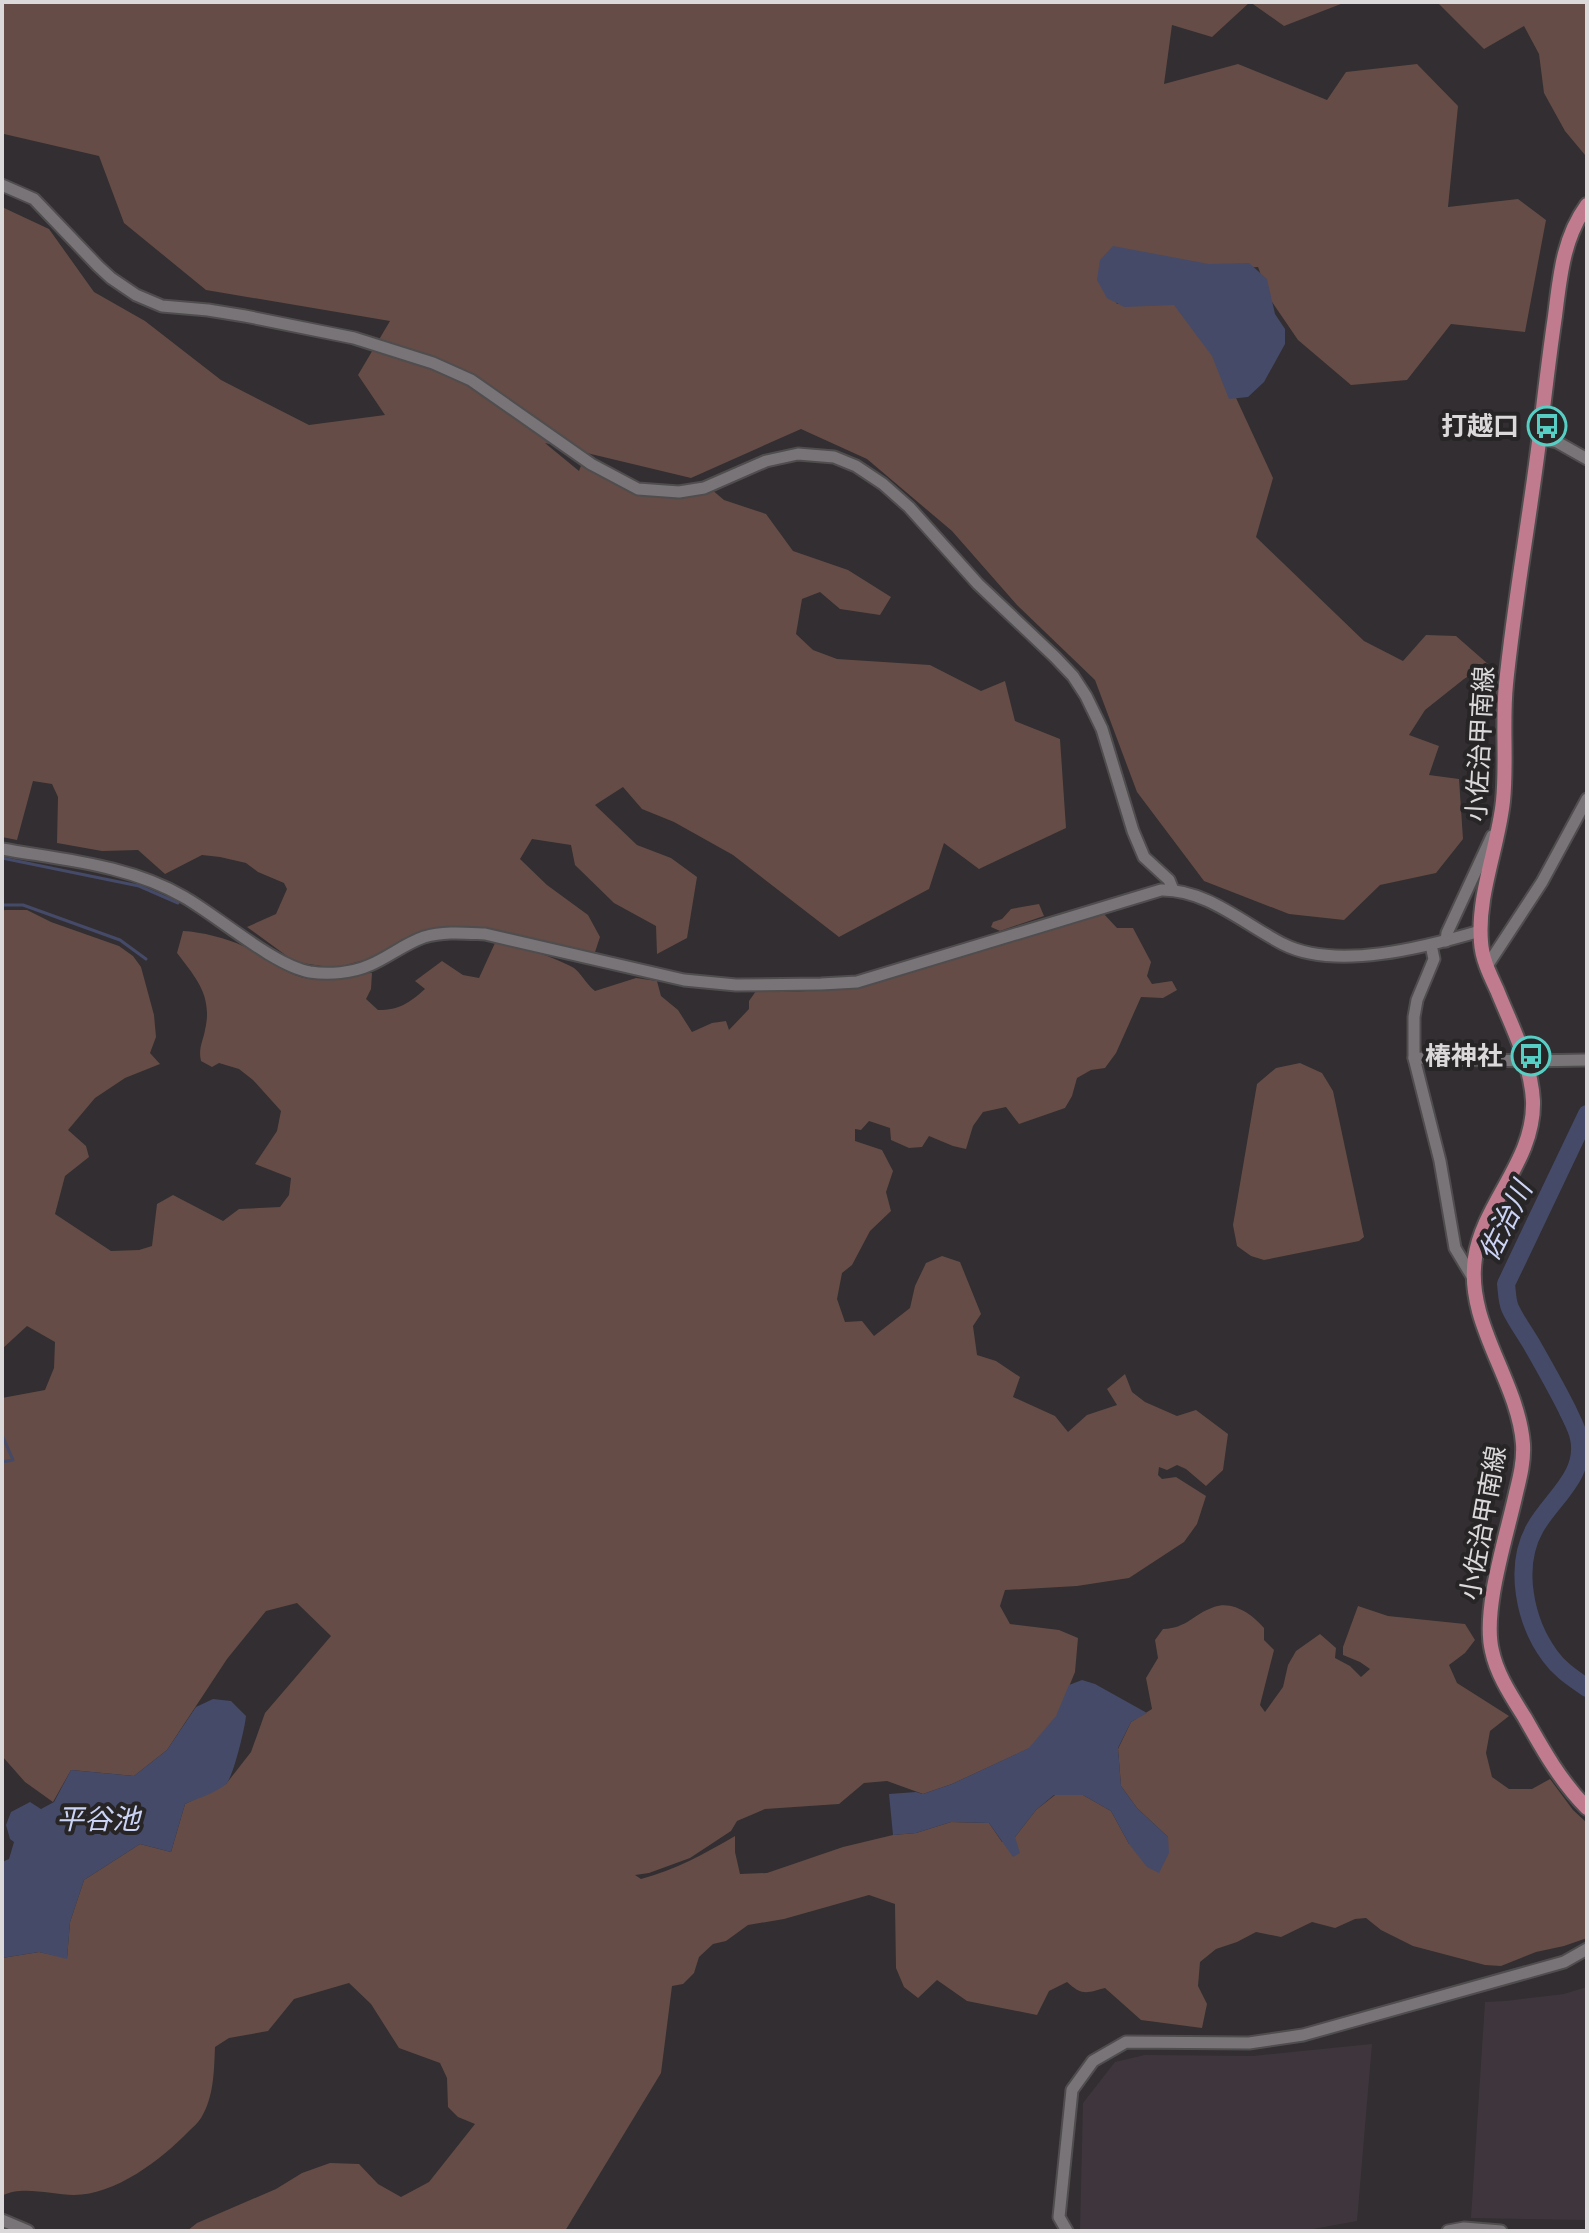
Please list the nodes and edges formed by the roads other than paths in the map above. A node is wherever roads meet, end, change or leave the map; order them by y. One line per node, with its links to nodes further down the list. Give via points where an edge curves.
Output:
1 (2, 185): 8 (street, via 34,199 98,266 136,295 162,306 354,338 433,363 471,380 591,464 638,489 704,488 766,461 798,454 834,457 856,466 909,507 978,584 1073,676 1102,729 1144,857)
2 (1587, 205): 3 (main road, 小佐治甲南線, via 1574,222 1562,260)
3 (1540, 438): 4 (street); 6 (main road, 小佐治甲南線, via 1505,691)
4 (1587, 459)
5 (1587, 799): 12 (street, via 1542,882)
6 (1499, 831): 9 (main road, 小佐治甲南線); 10 (street, via 1494,831)
7 (2, 849): 8 (street, via 80,861 156,882 285,963 328,973 370,965 426,937 464,933 684,980 736,985 857,982 1118,901)
8 (1173, 890): 11 (street, via 1200,897 1301,952 1370,954)
9 (1480, 931): 10 (street); 12 (main road, 小佐治甲南線)
10 (1446, 941): 11 (street)
11 (1431, 945): 13 (street, via 1434,959 1414,1017)
12 (1487, 966): 15 (main road, 小佐治甲南線)
13 (1414, 1058): 15 (street); 16 (street, via 1455,1248)
14 (1583, 1060): 15 (street)
15 (1526, 1061): 16 (main road, 小佐治甲南線, via 1533,1103 1527,1136 1485,1225)
16 (1473, 1278): 17 (main road, 小佐治甲南線, via 1523,1441 1523,1465 1491,1602 1492,1651 1537,1740 1567,1788)
17 (1587, 1808)
18 (1587, 1949): 21 (street, via 1564,1962 1303,2035 1249,2043 1126,2042 1093,2061 1072,2090 1059,2217)
19 (2, 2220): 20 (street)
20 (28, 2231)
21 (1067, 2231)
22 (1448, 2231): 23 (street)
23 (1501, 2231)

